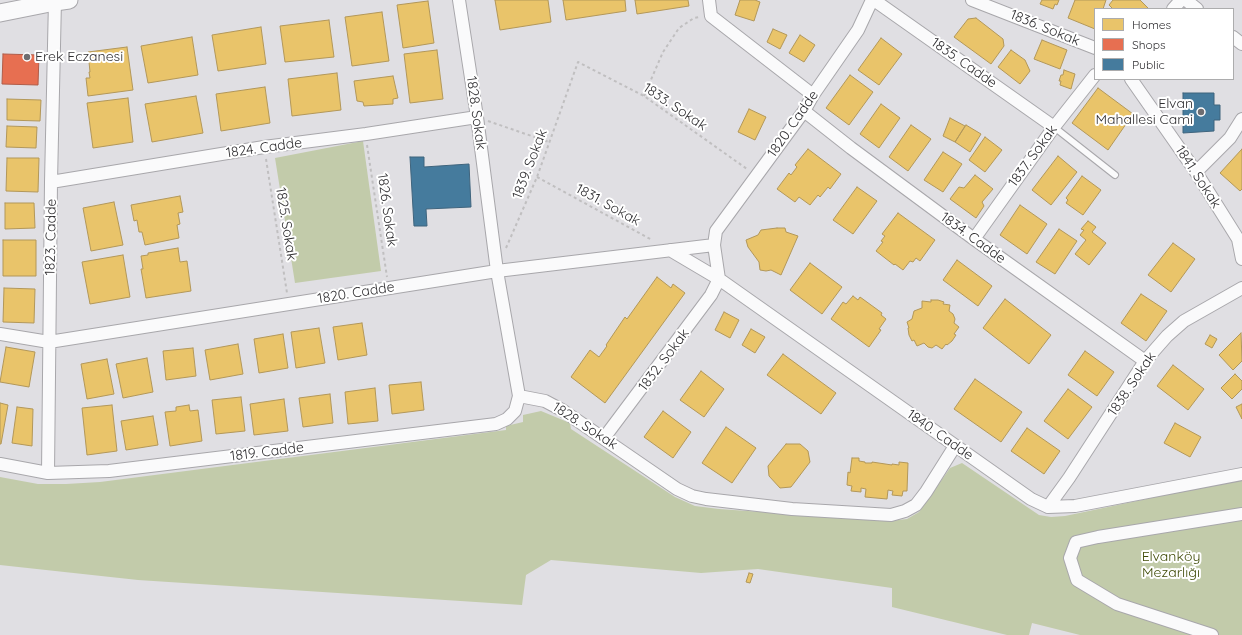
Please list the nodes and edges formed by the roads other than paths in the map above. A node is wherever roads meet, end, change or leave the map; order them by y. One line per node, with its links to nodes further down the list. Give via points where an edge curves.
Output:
1 (459, 0): 18 (street, 1828. Sokak)
2 (709, 0): 16 (street, via 711,16)
3 (873, 0): 16 (street, 1820. Cadde, via 858,30); 20 (street, 1835. Cadde)
4 (972, 0): 13 (street, 1836. Sokak)
5 (1181, 0): 8 (street)
6 (1186, 0): 9 (street)
7 (60, 1): 10 (street); 23 (street, 1823. Cadde)
8 (1174, 8)
9 (1196, 8)
10 (0, 13)
11 (1234, 38): 12 (street)
12 (1242, 44)
13 (1094, 48)
14 (1094, 77): 20 (street, 1837. Sokak)
15 (1132, 80): 21 (street, 1841. Sokak)
16 (813, 95): 17 (street, 1820. Cadde)
17 (804, 111): 25 (street, 1834. Cadde); 26 (street, 1820. Cadde, via 716,231)
18 (477, 117): 23 (street, 1824. Cadde, via 264,147); 29 (street, 1828. Sokak)
19 (1242, 119): 21 (street, via 1230,138)
20 (1054, 127): 22 (lane); 25 (street, 1837. Sokak)
21 (1196, 172): 24 (street, 1841. Sokak)
22 (1115, 175)
23 (51, 182): 33 (street, 1823. Cadde)
24 (1240, 237): 28 (street, 1841. Sokak)
25 (974, 239): 34 (street, 1834. Cadde)
26 (714, 245): 27 (street, 1820. Cadde); 30 (street, 1820. Cadde)
27 (670, 250): 29 (street, 1820. Cadde); 30 (street, 1840. Cadde)
28 (1242, 259)
29 (497, 271): 33 (street, 1820. Cadde); 35 (street, 1828. Sokak)
30 (719, 279): 36 (street, 1832. Sokak, via 703,308); 37 (street, 1840. Cadde)
31 (1242, 288): 34 (street, 1838. Sokak, via 1184,320)
32 (0, 334): 33 (street, 1820. Cadde)
33 (49, 342): 39 (street, 1823. Cadde)
34 (1145, 361): 41 (street, 1838. Sokak)
35 (519, 396): 36 (street, 1828. Sokak, via 545,401); 39 (street, 1819. Cadde, via 515,411 507,419 496,424 109,471)
36 (604, 438): 37 (street, 1828. Sokak, via 677,489 692,496 792,509 891,515 905,512 916,505)
37 (955, 446): 41 (street, 1840. Cadde, via 1031,499)
38 (0, 464): 39 (street, 1819. Cadde)
39 (48, 473)
40 (1242, 474): 41 (street, 1840. Cadde, via 1075,506)
41 (1048, 507)
42 (1242, 514): 43 (street, via 1076,542 1070,558 1077,580 1117,604)
43 (1212, 635)

